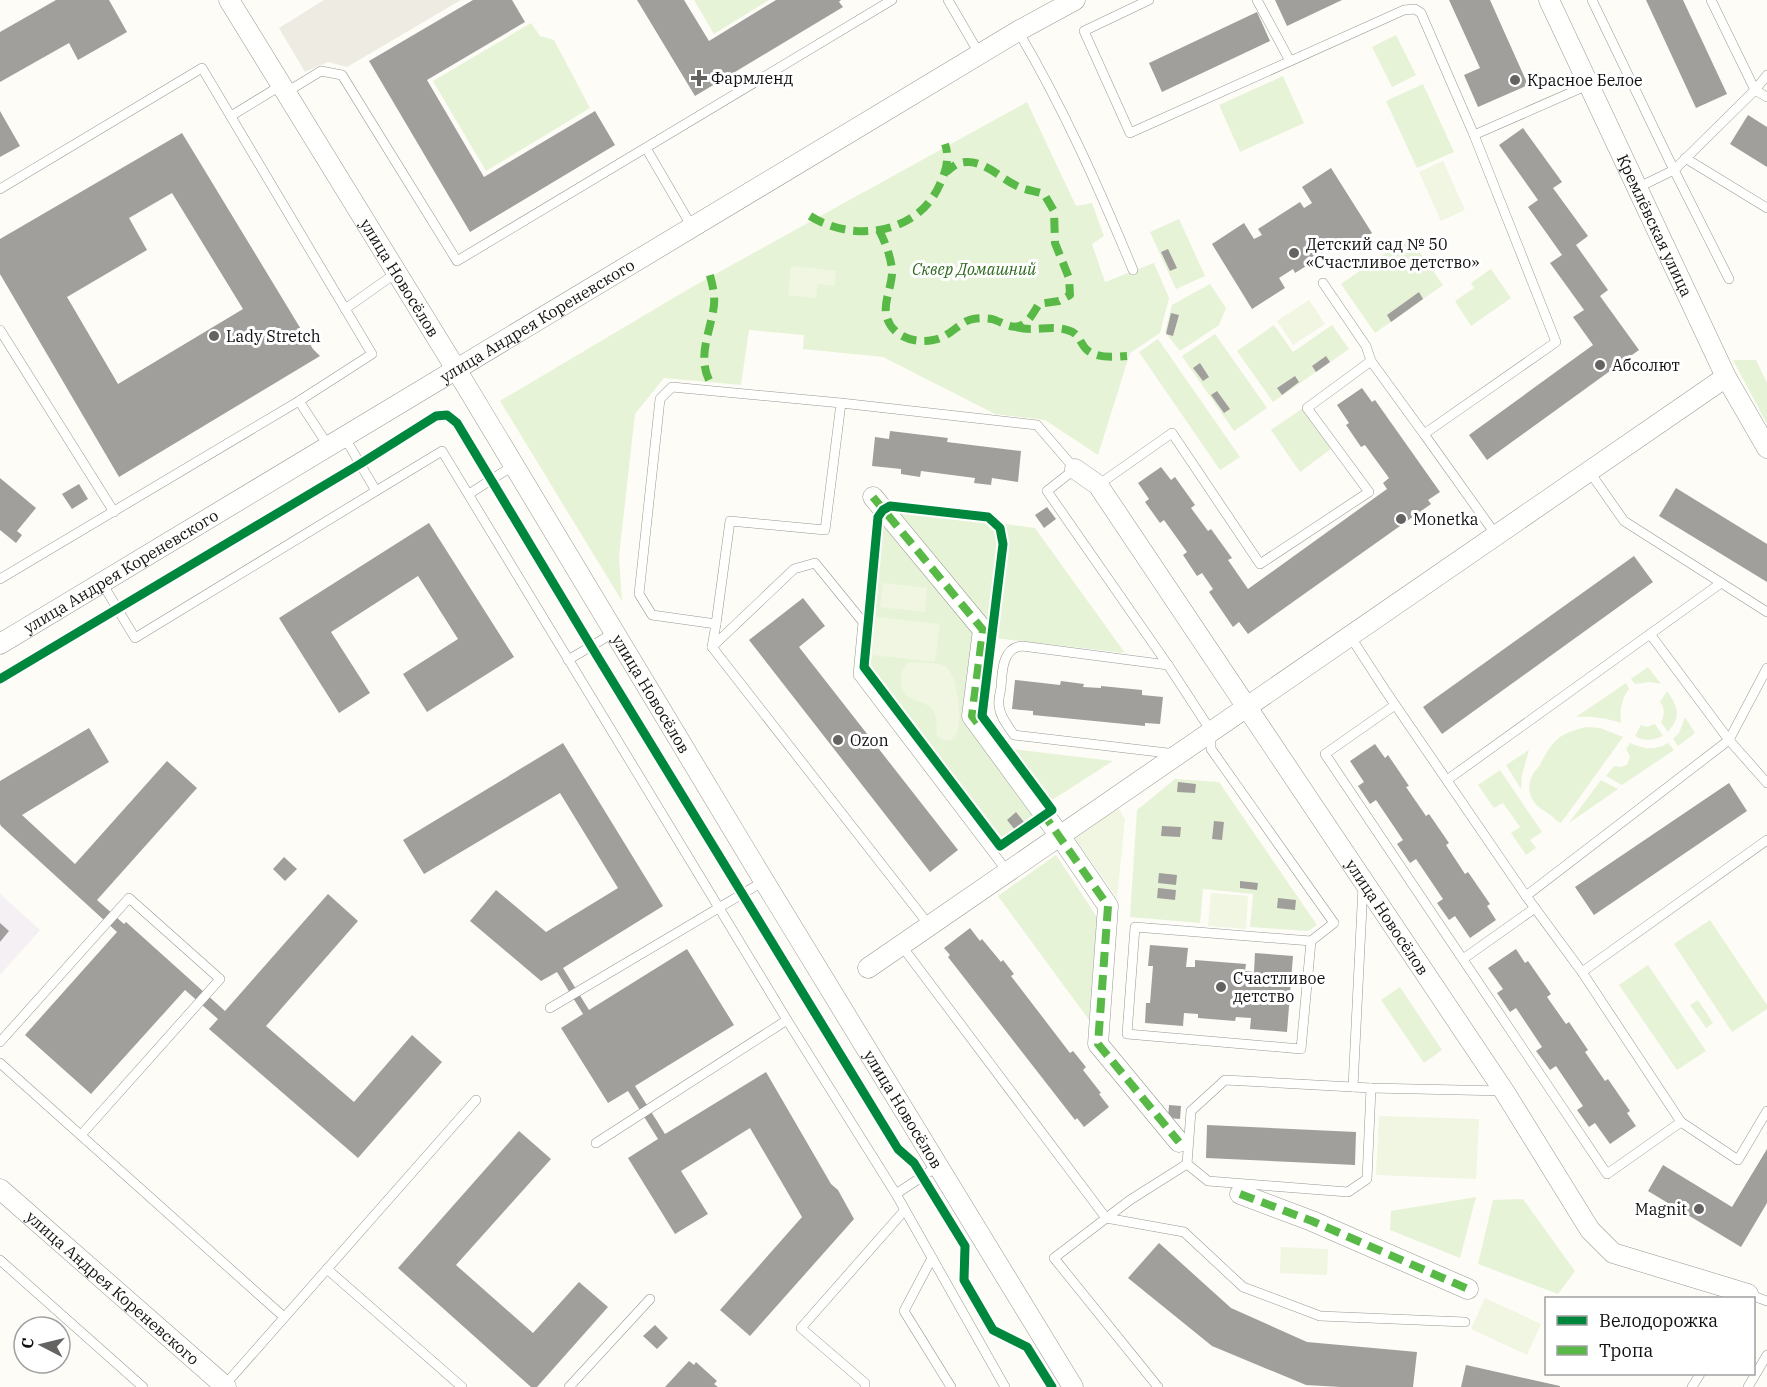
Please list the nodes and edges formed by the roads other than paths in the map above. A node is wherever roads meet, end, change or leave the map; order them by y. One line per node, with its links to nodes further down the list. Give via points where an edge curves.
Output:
1 (229, 0): 15 (street, улица Новосёлов)
2 (892, 0): 20 (lane)
3 (948, 0): 11 (lane)
4 (1075, 0): 10 (street, улица Андрея Кореневского)
5 (1149, 0): 12 (lane, via 1084,31 1130,133)
6 (1257, 0): 12 (lane)
7 (1549, 0): 14 (street, Кремлёвская улица)
8 (1592, 0): 22 (lane)
9 (1711, 0): 16 (lane)
10 (1018, 31): 11 (street, улица Андрея Кореневского); 27 (lane, via 1075,136)
11 (980, 55): 26 (street, улица Андрея Кореневского)
12 (1290, 61): 19 (lane, via 1404,10 1415,9 1421,13)
13 (1767, 75): 16 (lane)
14 (1588, 85): 19 (lane); 23 (street, Кремлёвская улица)
15 (282, 89): 18 (lane); 20 (lane, via 321,71 342,75 457,261); 28 (street, улица Новосёлов)
16 (1755, 90): 17 (lane); 21 (lane)
17 (1767, 97)
18 (231, 116): 24 (lane, via 202,68); 31 (lane)
19 (1474, 135): 38 (lane, via 1556,342)
20 (646, 148): 26 (lane)
21 (1685, 158): 22 (lane); 25 (lane)
22 (1674, 170): 23 (lane); 29 (lane)
23 (1637, 188): 35 (street, Кремлёвская улица)
24 (0, 189)
25 (1767, 208)
26 (692, 227): 34 (street, улица Андрея Кореневского)
27 (1133, 270)
28 (396, 273): 31 (lane); 34 (street, улица Новосёлов)
29 (1729, 279)
30 (1323, 283): 33 (lane, via 1366,346)
31 (345, 309): 36 (lane, via 372,354)
32 (0, 330): 48 (lane)
33 (1371, 361): 38 (lane); 44 (lane, via 1307,408 1368,492 1260,564 1172,433)
34 (456, 369): 39 (street, улица Андрея Кореневского); 41 (street, улица Новосёлов)
35 (1726, 377): 40 (street, Кремлёвская улица); 43 (street)
36 (299, 400): 39 (lane); 48 (lane)
37 (841, 403): 42 (lane, via 1037,426); 54 (lane, via 825,530 730,521); 54 (lane, via 672,387 660,399 639,594 652,615)
38 (1424, 434): 49 (lane)
39 (337, 442): 45 (lane); 51 (street, улица Андрея Кореневского)
40 (1767, 448)
41 (514, 465): 46 (lane); 55 (street, улица Новосёлов)
42 (1075, 469): 44 (street, улица Новосёлов); 61 (lane, via 1047,491)
43 (1589, 471): 49 (street); 52 (lane, via 1624,520)
44 (1098, 485): 64 (street, улица Новосёлов)
45 (376, 491): 46 (lane, via 442,451); 51 (lane, via 135,638)
46 (469, 495): 60 (lane)
47 (873, 497): 70 (street, via 983,630 972,716)
48 (114, 512): 50 (lane)
49 (1496, 535): 57 (street)
50 (0, 579)
51 (102, 583): 58 (street, улица Андрея Кореневского)
52 (1721, 583): 53 (lane); 56 (lane)
53 (1767, 612)
54 (716, 624): 59 (lane)
55 (615, 632): 60 (lane); 73 (street, улица Новосёлов)
56 (1650, 634): 66 (lane); 68 (lane)
57 (1350, 636): 63 (lane); 64 (street)
58 (0, 644)
59 (712, 647): 72 (lane, via 794,569 814,563 863,622 858,675); 78 (lane)
60 (568, 660): 76 (lane)
61 (1168, 665): 65 (lane); 67 (lane, via 1015,647 1003,666 999,707 1014,735)
62 (1767, 668): 66 (lane)
63 (1395, 705): 68 (lane); 81 (lane, via 1325,754)
64 (1246, 707): 65 (street); 74 (street, улица Новосёлов)
65 (1211, 731): 67 (street); 79 (lane, via 1211,749 1334,923)
66 (1729, 740): 69 (lane); 75 (lane)
67 (1178, 754): 70 (street)
68 (1447, 780): 75 (lane)
69 (1767, 783)
70 (1060, 836): 72 (street); 96 (street, via 1108,906 1098,1044)
71 (1767, 840): 83 (lane)
72 (1007, 871): 78 (street)
73 (764, 881): 76 (lane); 98 (street, улица Новосёлов)
74 (1364, 884): 88 (lane); 90 (street, улица Новосёлов)
75 (1526, 896): 77 (lane)
76 (719, 908): 84 (lane); 85 (lane)
77 (1535, 908): 81 (lane); 83 (lane)
78 (929, 924): 80 (street)
79 (1311, 941): 79 (lane, via 1301,1049 1127,1034 1135,927)
80 (901, 945): 82 (street); 103 (lane)
81 (1462, 959): 93 (lane, via 1607,1174)
82 (868, 968)
83 (1582, 972): 93 (lane)
84 (550, 1008)
85 (787, 1020): 95 (lane); 100 (lane)
86 (0, 1042): 94 (lane, via 129,898 220,979)
87 (0, 1064): 94 (lane)
88 (1353, 1088): 89 (lane); 97 (lane, via 1225,1080 1191,1111)
89 (1371, 1088): 90 (lane); 97 (lane, via 1367,1179 1348,1192 1208,1181)
90 (1504, 1091): 108 (street, улица Новосёлов, via 1590,1230 1613,1252)
91 (476, 1100): 106 (lane)
92 (1767, 1111): 93 (lane, via 1738,1160)
93 (1681, 1122)
94 (81, 1135): 110 (lane)
95 (596, 1143)
96 (1179, 1143)
97 (1187, 1164): 103 (lane)
98 (938, 1166): 100 (lane); 120 (street, улица Новосёлов)
99 (0, 1189): 114 (street, улица Андрея Кореневского)
100 (896, 1194): 102 (lane)
101 (1240, 1194): 107 (street)
102 (904, 1210): 104 (lane); 117 (lane, via 801,1328 866,1383)
103 (1106, 1218): 111 (lane, via 1184,1232 1243,1287 1320,1316); 121 (lane, via 1054,1258)
104 (932, 1258): 118 (lane, via 904,1311); 119 (lane)
105 (0, 1260): 113 (lane)
106 (327, 1269): 110 (lane); 115 (lane)
107 (1468, 1289)
108 (1747, 1296)
109 (650, 1299): 116 (lane)
110 (284, 1317): 114 (lane)
111 (1465, 1322)
112 (1767, 1355): 122 (lane)
113 (143, 1387)
114 (225, 1387)
115 (462, 1387)
116 (569, 1387)
117 (865, 1387)
118 (951, 1387)
119 (1005, 1387)
120 (1074, 1387)
121 (1158, 1387)
122 (1748, 1387)

